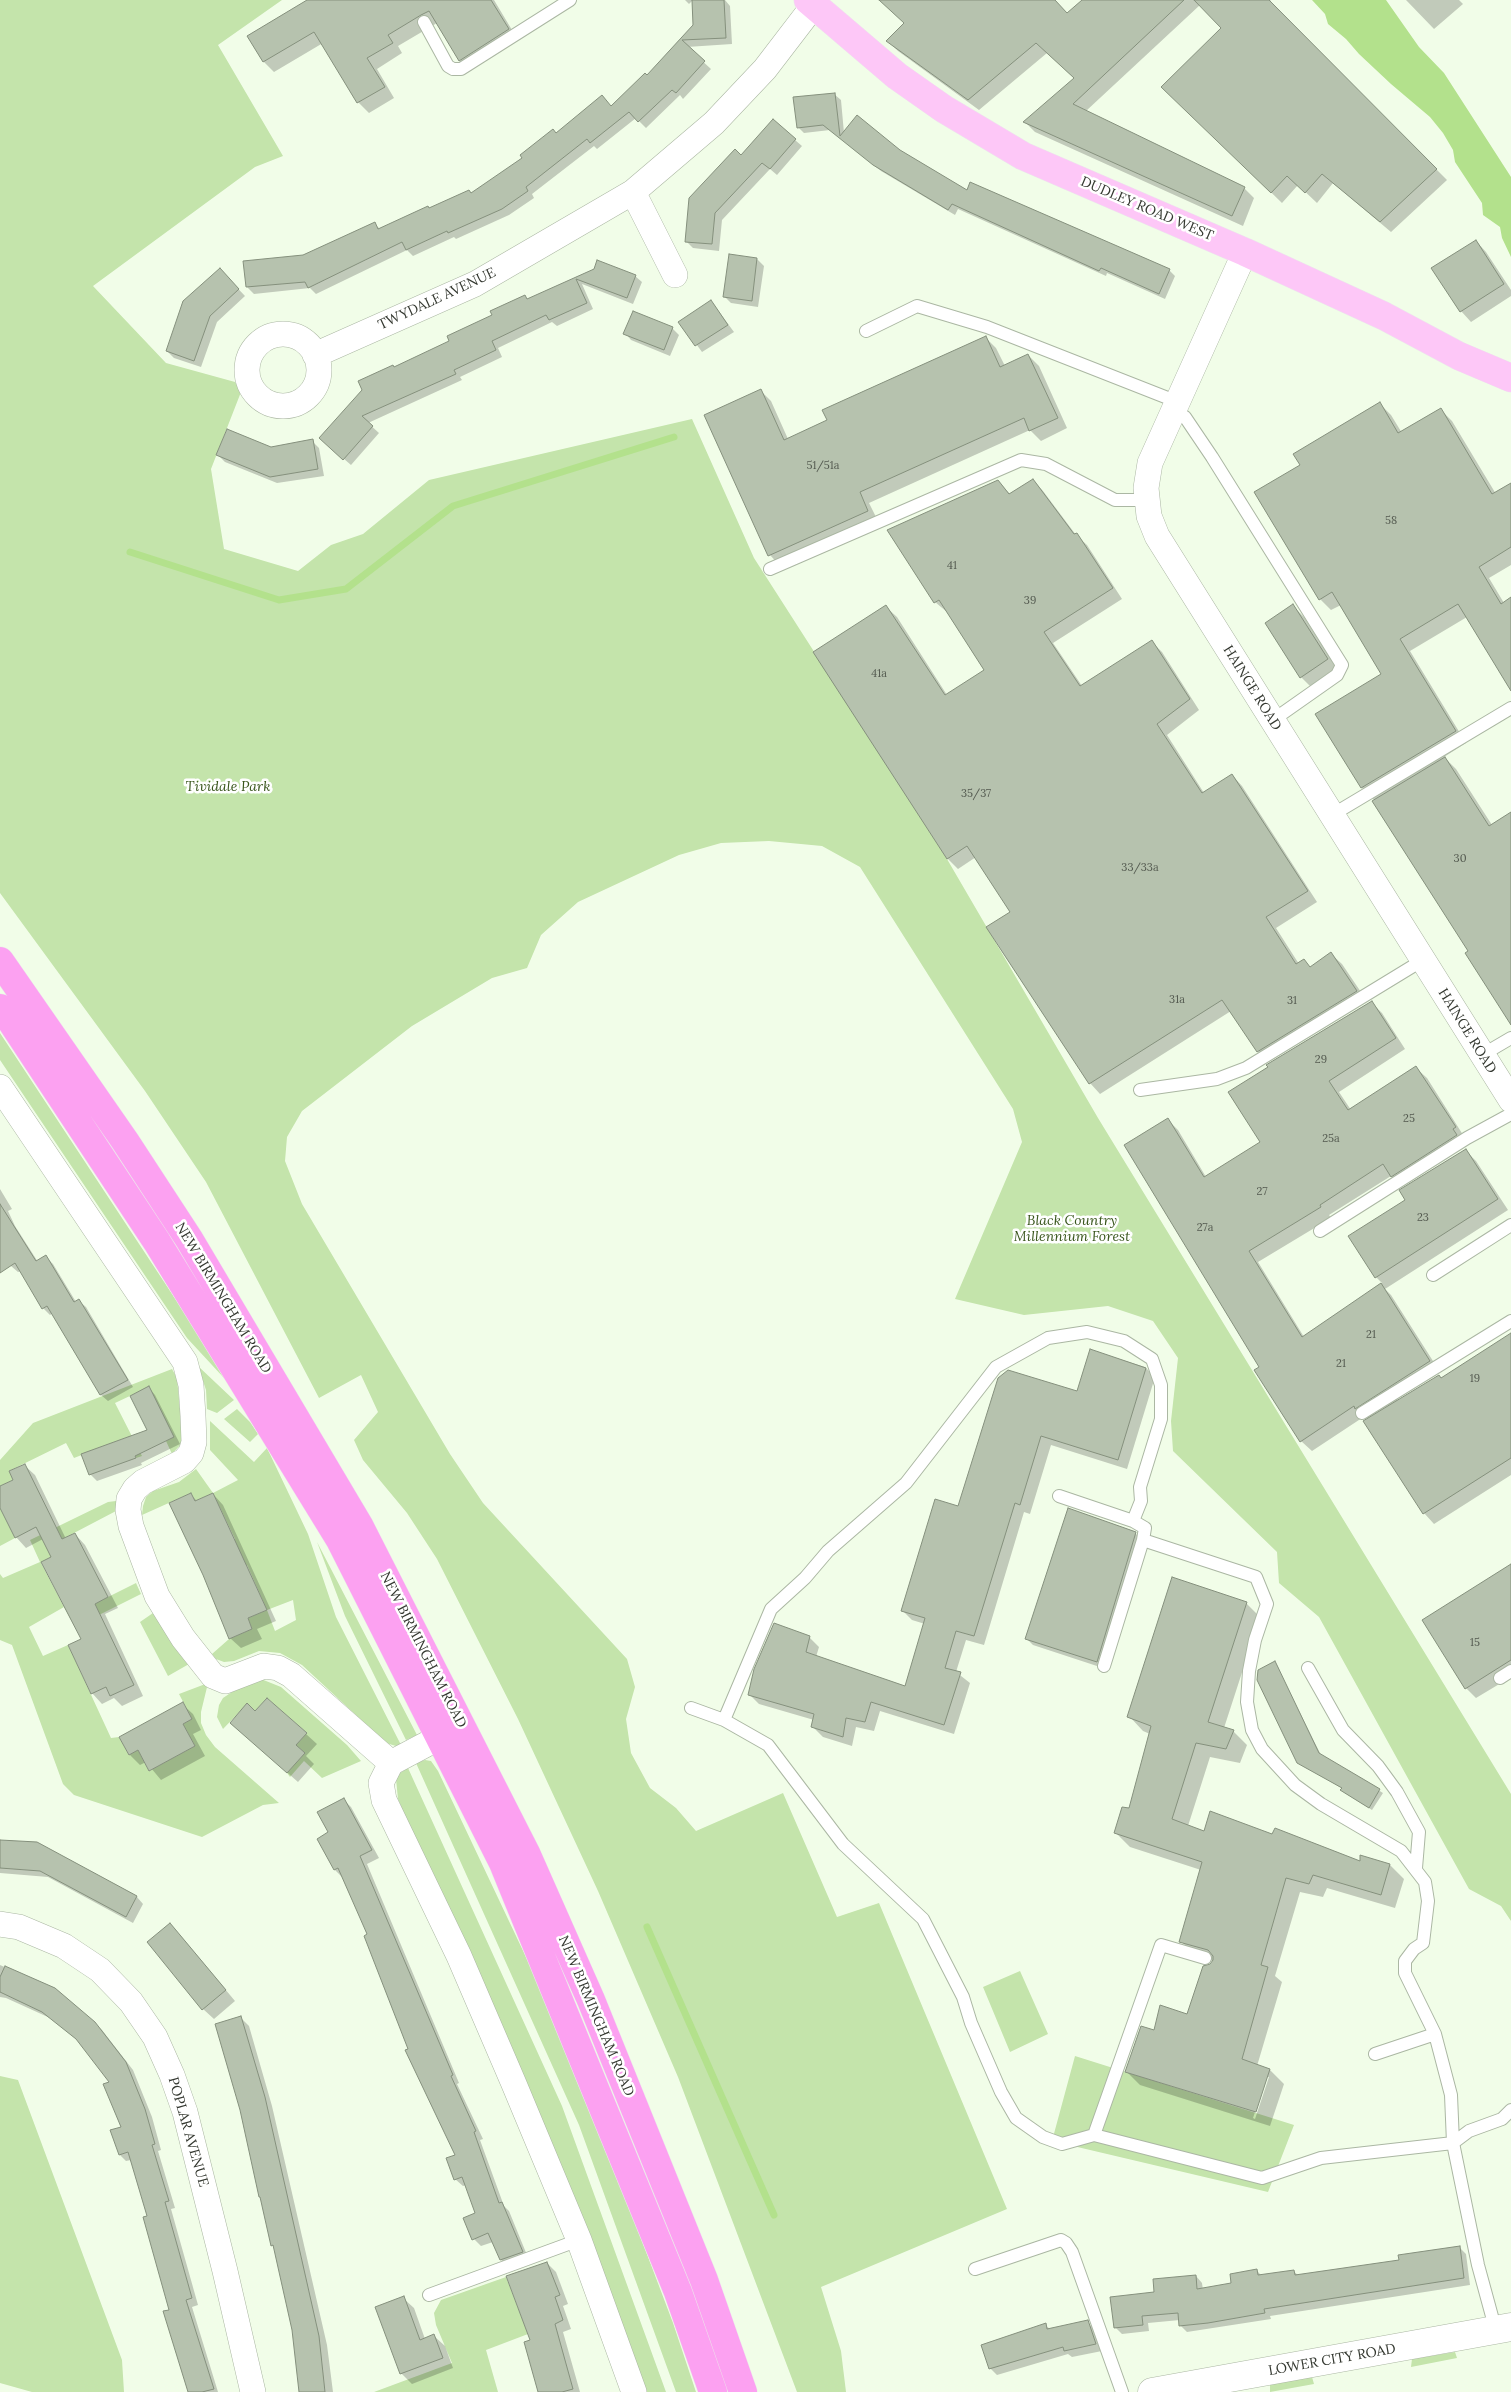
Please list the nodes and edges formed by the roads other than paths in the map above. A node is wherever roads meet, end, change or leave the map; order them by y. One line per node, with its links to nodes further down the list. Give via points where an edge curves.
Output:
1 (570, 0): 3 (lane, via 461,69 448,66)
2 (811, 3): 4 (street, TWYDALE AVENUE, via 764,68 714,123); 5 (main road, DUDLEY ROAD WEST, via 897,76 944,109 1023,156)
3 (424, 22)
4 (633, 192): 6 (street); 8 (street, TWYDALE AVENUE, via 475,284)
5 (1246, 252): 9 (main road, DUDLEY ROAD WEST); 10 (street, HAINGE ROAD)
6 (675, 275)
7 (866, 331): 10 (lane, via 916,306 987,327)
8 (315, 356)
9 (1511, 378)
10 (1176, 406): 11 (street, HAINGE ROAD, via 1150,463); 14 (lane, via 1342,665 1337,675)
11 (1147, 500): 12 (lane, via 1115,500 1046,464 1021,460); 14 (street, HAINGE ROAD, via 1156,536)
12 (770, 569)
13 (1511, 708): 15 (lane)
14 (1273, 720): 15 (street, HAINGE ROAD)
15 (1332, 815): 16 (street, HAINGE ROAD)
16 (1423, 960): 20 (street, HAINGE ROAD); 22 (lane, via 1246,1068 1217,1079)
17 (0, 961): 56 (highway, NEW BIRMINGHAM ROAD, via 189,1239 360,1527 526,1853 588,1991 704,2280)
18 (0, 1008): 39 (highway, NEW BIRMINGHAM ROAD, via 157,1242 340,1540)
19 (1511, 1038): 20 (lane)
20 (1482, 1055): 23 (street, HAINGE ROAD)
21 (0, 1087): 40 (street, via 185,1362 193,1416 191,1453 184,1461 143,1482 129,1500 132,1526 157,1596 183,1638 214,1676 225,1681 264,1666 278,1668 291,1675)
22 (1140, 1090)
23 (1511, 1100)
24 (1511, 1114): 26 (lane, via 1467,1138)
25 (1511, 1225): 27 (lane)
26 (1320, 1231)
27 (1433, 1275)
28 (1511, 1321): 29 (lane)
29 (1362, 1413)
30 (1059, 1496): 31 (lane)
31 (1133, 1521): 32 (lane, via 1145,1528); 38 (lane, via 1161,1419 1161,1385 1152,1359 1124,1340 1088,1332 1048,1338 996,1367 906,1483 828,1552 771,1609)
32 (1143, 1540): 33 (lane); 41 (lane, via 1256,1578 1267,1604 1255,1640 1247,1702 1252,1730 1262,1749 1295,1785 1401,1851)
33 (1104, 1666)
34 (1308, 1668): 41 (lane, via 1343,1730 1378,1766 1419,1832)
35 (1511, 1671): 36 (lane)
36 (1500, 1678)
37 (691, 1708): 38 (lane)
38 (724, 1720): 47 (lane, via 768,1745 843,1844 923,1919 964,1998 971,2023 1016,2118 1043,2137 1062,2144)
39 (440, 1737): 40 (street, NEW BIRMINGHAM ROAD); 55 (highway, NEW BIRMINGHAM ROAD, via 503,1863 567,2015 678,2292)
40 (391, 1763): 49 (street, via 381,1783 384,1800 459,1956)
41 (1416, 1868): 44 (lane, via 1425,1882 1428,1901 1423,1943 1405,1961 1405,1973)
42 (0, 1924): 53 (street, POPLAR AVENUE, via 19,1927 64,1946 100,1970 131,2002 155,2037 184,2112 228,2280)
43 (1205, 1958): 47 (lane, via 1161,1945)
44 (1434, 2034): 45 (lane); 48 (lane, via 1451,2095)
45 (1375, 2054)
46 (1511, 2110): 48 (lane, via 1502,2119 1469,2131)
47 (1094, 2135): 48 (lane, via 1262,2178 1321,2158)
48 (1453, 2143): 52 (lane, via 1478,2265)
49 (579, 2240): 51 (lane); 54 (street)
50 (976, 2270): 57 (lane, via 1061,2240 1066,2243)
51 (429, 2295)
52 (1503, 2329): 58 (street, LOWER CITY ROAD)
53 (253, 2392)
54 (634, 2392)
55 (713, 2392)
56 (743, 2392)
57 (1122, 2392)
58 (1152, 2392)

